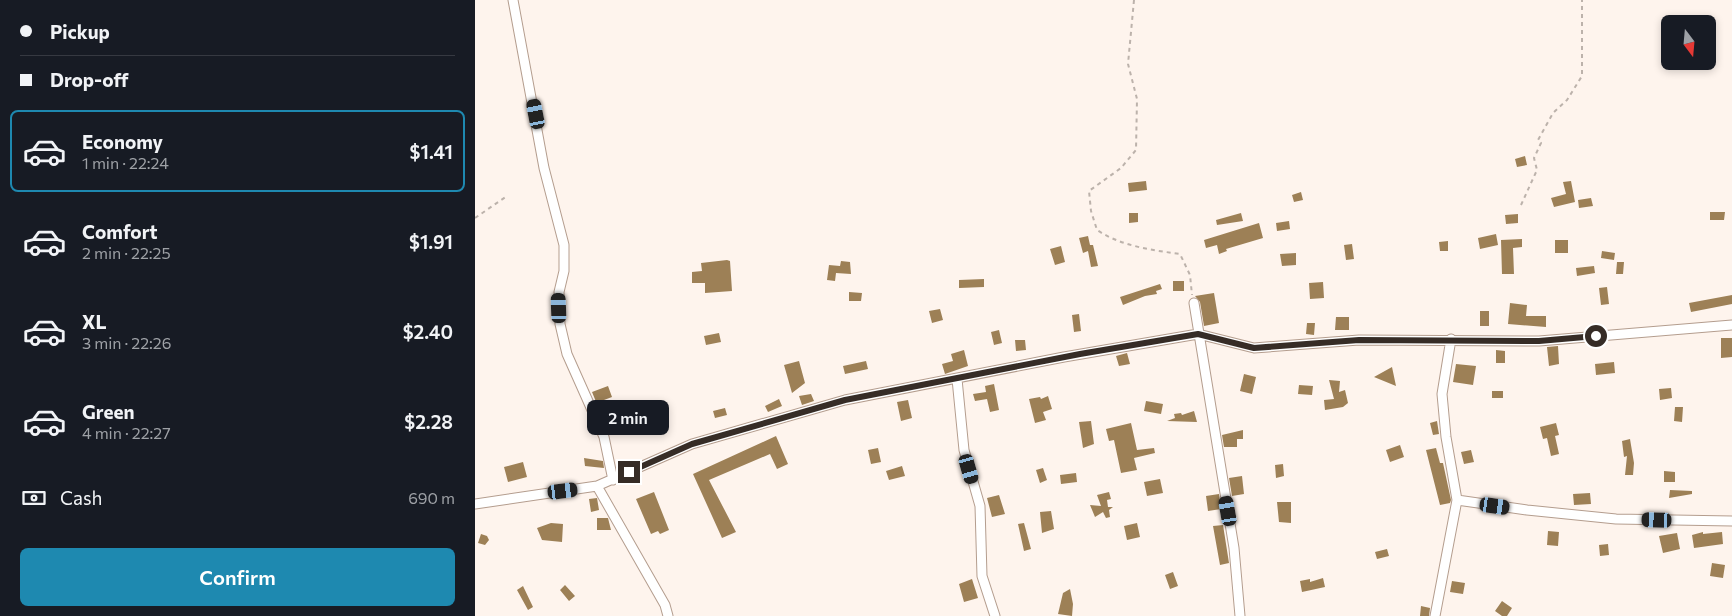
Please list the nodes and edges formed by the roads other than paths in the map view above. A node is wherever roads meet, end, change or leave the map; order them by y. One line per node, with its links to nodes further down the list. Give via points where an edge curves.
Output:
1 (513, 0): 7 (street, via 544,168 565,245 559,324 567,354 604,437)
2 (1194, 303): 4 (street)
3 (1732, 325): 5 (street, via 1539,341)
4 (1198, 334): 5 (street, via 1254,348 1359,340); 6 (street); 14 (street, via 1234,548)
5 (1451, 340): 9 (street, via 1442,394 1445,436)
6 (957, 378): 7 (street, via 845,400 692,444); 13 (street, via 964,450 980,506 981,576)
7 (613, 480): 8 (street)
8 (597, 486): 10 (street); 12 (street, via 665,605)
9 (1457, 500): 11 (street, via 1616,518); 15 (street)
10 (475, 504)
11 (1732, 521)
12 (668, 616)
13 (995, 616)
14 (1240, 616)
15 (1435, 616)

